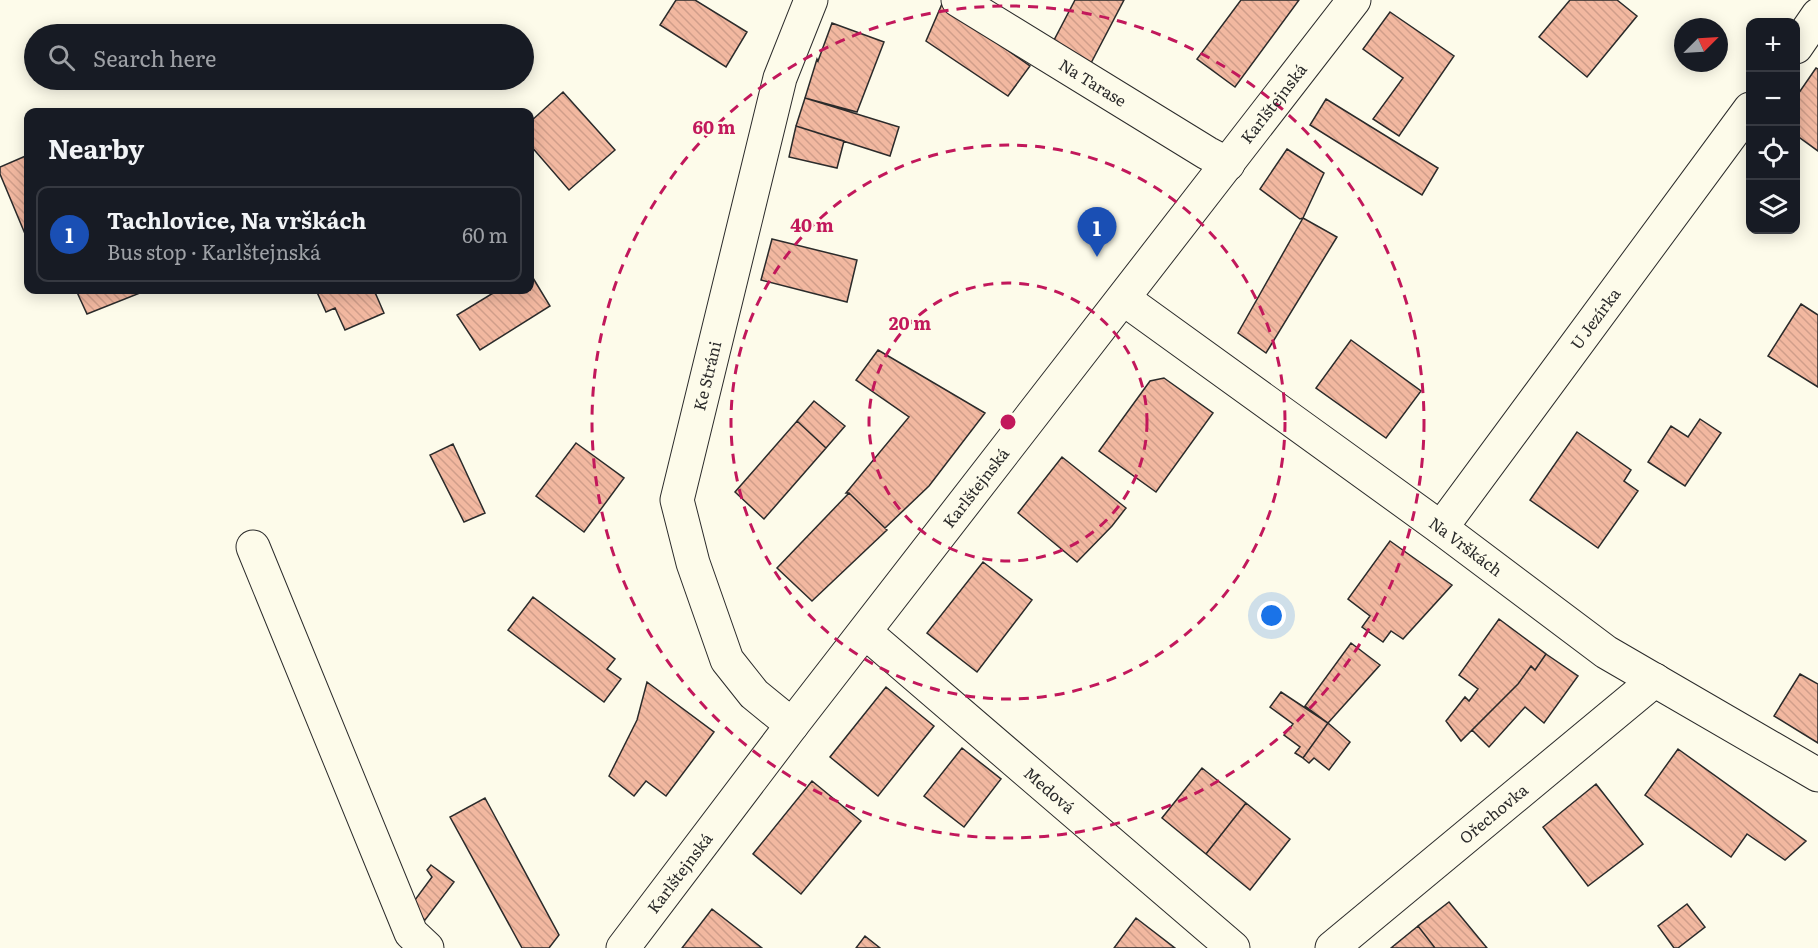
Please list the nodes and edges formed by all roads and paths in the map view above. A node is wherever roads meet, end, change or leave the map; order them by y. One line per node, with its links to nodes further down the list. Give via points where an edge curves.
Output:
1 (958, 0): 7 (street, Na Tarase)
2 (1354, 0): 7 (street, Karlštejnská)
3 (807, 2): 13 (street, Ke Stráni, via 780,78 677,500 693,563 727,660 754,694)
4 (1818, 15): 5 (street)
5 (1800, 41)
6 (1746, 114): 9 (street, U Jezírka)
7 (1228, 164): 8 (street, Karlštejnská)
8 (1124, 299): 9 (street, Na Vrškách); 11 (street, Karlštejnská)
9 (1441, 528): 12 (street, Na Vrškách, via 1606,652)
10 (254, 547): 15 (street, via 411,933)
11 (865, 632): 13 (street, Karlštejnská); 17 (street, Medová)
12 (1655, 680): 14 (street, Na Vrškách); 18 (street, Ořechovka)
13 (792, 725): 16 (street, Karlštejnská)
14 (1818, 775)
15 (427, 948)
16 (623, 948)
17 (1233, 948)
18 (1332, 948)

